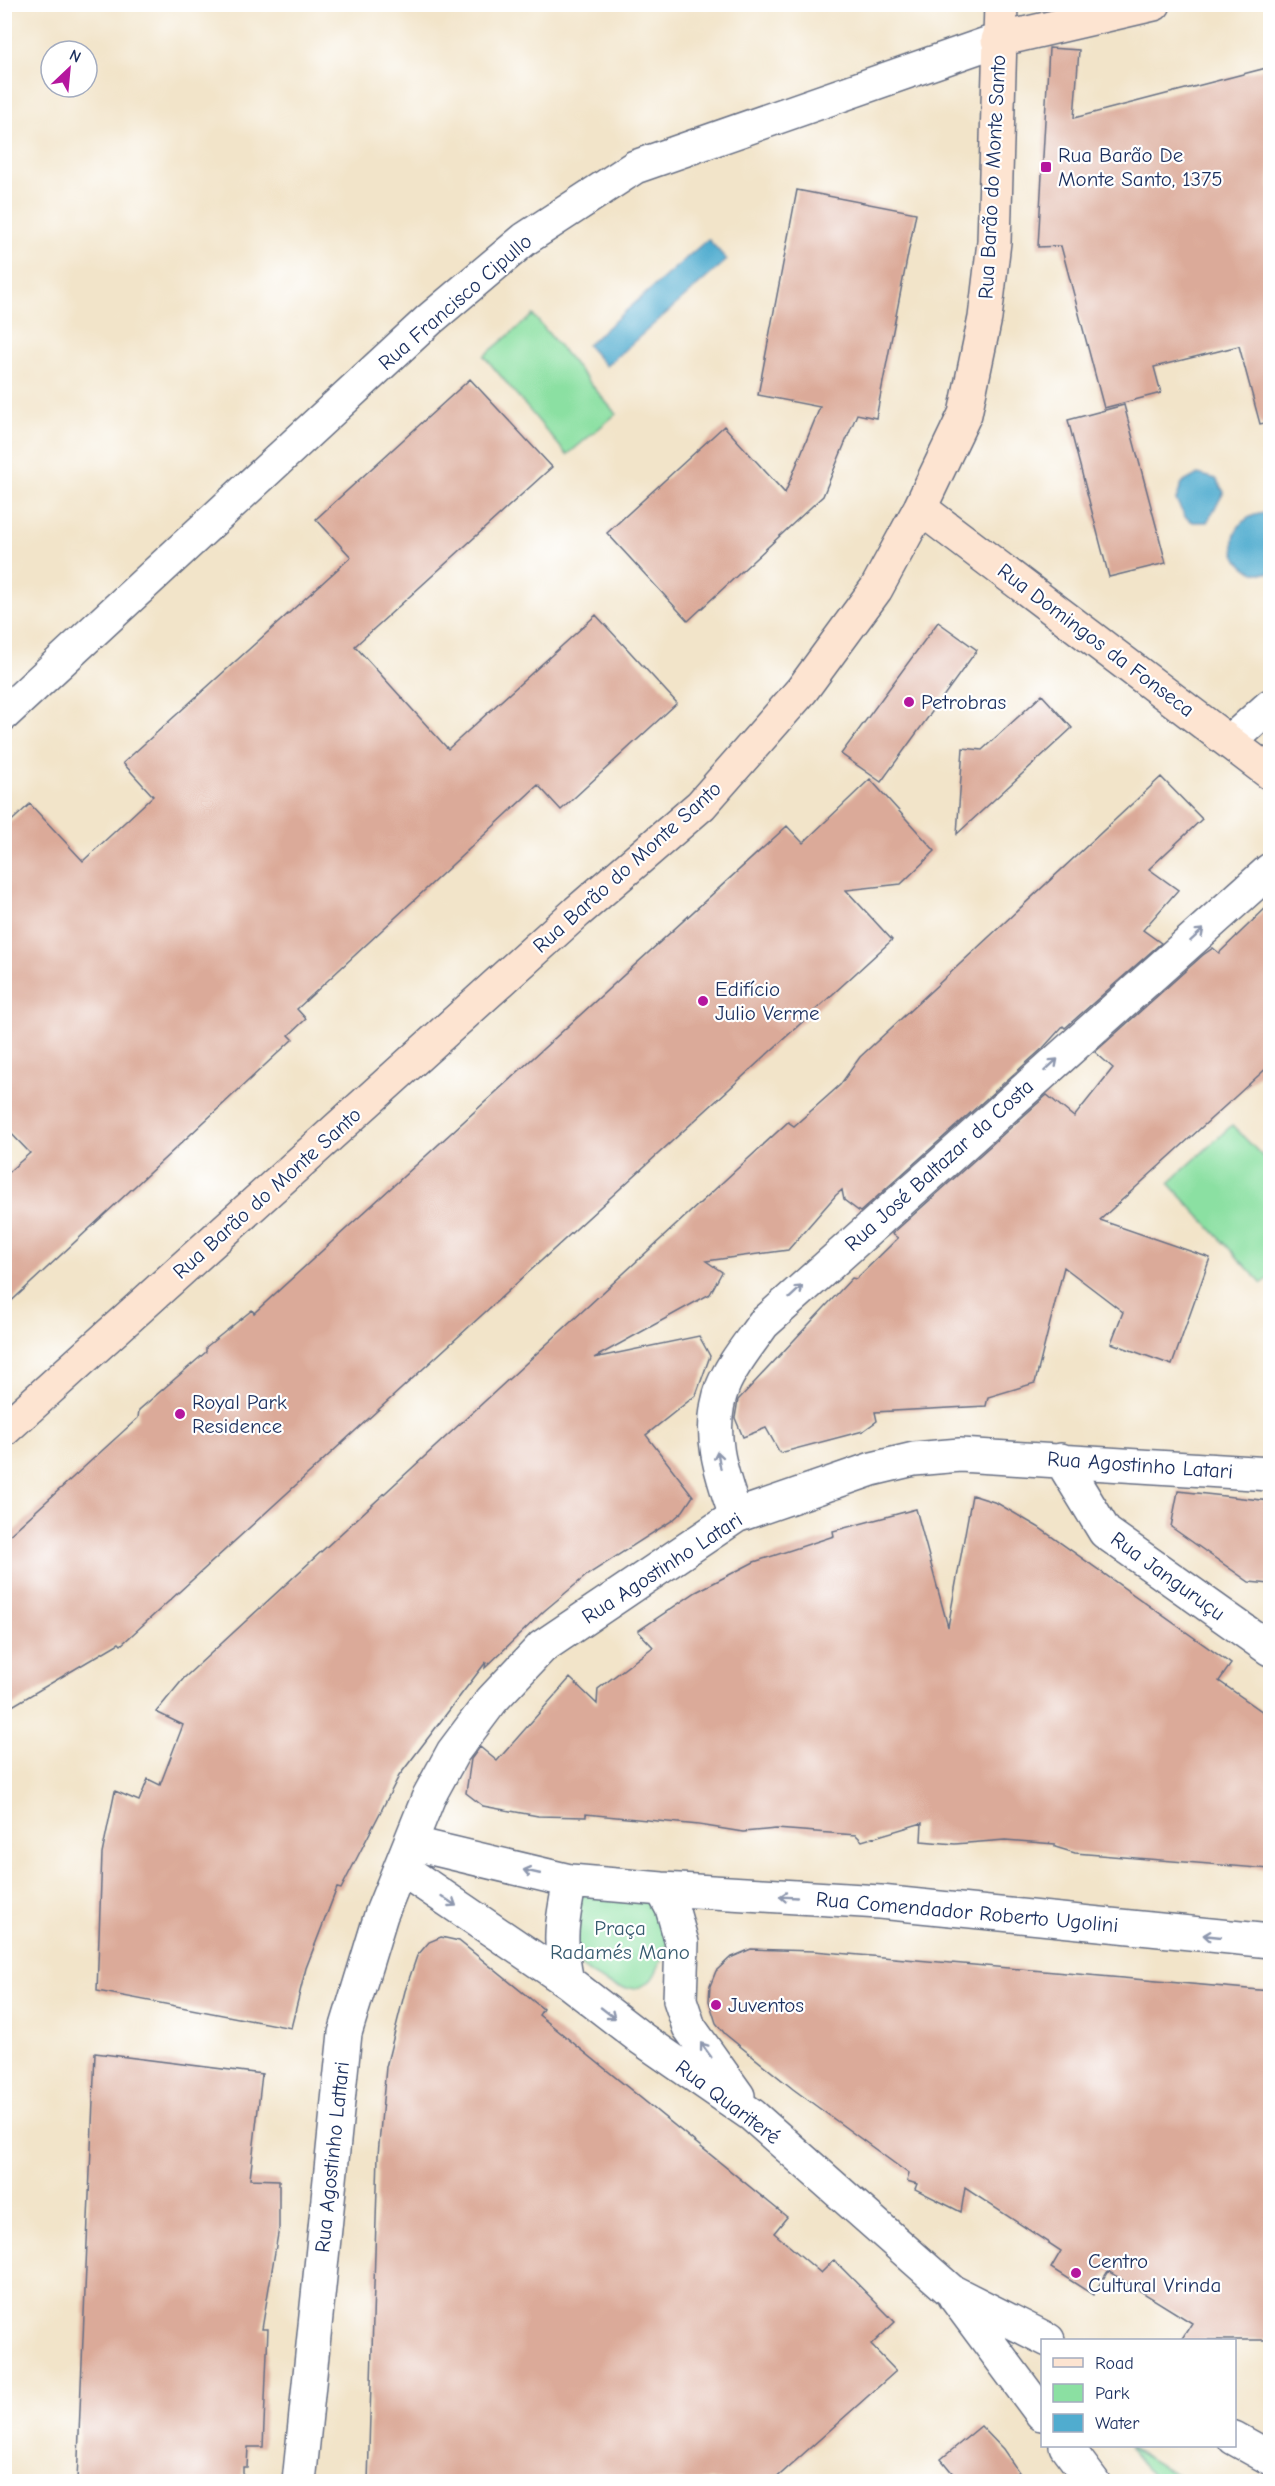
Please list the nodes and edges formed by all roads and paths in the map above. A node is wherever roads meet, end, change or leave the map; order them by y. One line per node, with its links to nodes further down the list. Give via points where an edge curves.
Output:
1 (1001, 4): 3 (street, Rua Barão do Monte Santo)
2 (1154, 4): 3 (street)
3 (998, 40): 4 (street, Rua Barão do Monte Santo, via 994,242 986,318 965,414); 6 (street, Rua Francisco Cipullo, via 635,167 525,239 429,320)
4 (920, 508): 7 (street, Rua Domingos da Fonseca); 10 (street, Rua Barão do Monte Santo, via 876,589 802,690 701,805)
5 (1270, 706): 7 (street)
6 (4, 714)
7 (1231, 741): 8 (street, Rua Domingos da Fonseca)
8 (1270, 773)
9 (1270, 870): 13 (street, Rua José Baltazar da Costa, one-way to 9, via 718,1461 715,1422 723,1386 763,1324)
10 (4, 1430)
11 (1061, 1460): 12 (street, Rua Agostinho Latari); 13 (street, Rua Agostinho Latari, via 960,1455 914,1459 872,1469); 14 (street, Rua Janguruçu, via 1106,1532)
12 (1270, 1474)
13 (736, 1516): 15 (street, Rua Agostinho Latari, via 542,1647 492,1700 453,1752 429,1796)
14 (1270, 1649)
15 (405, 1856): 16 (street, Rua Comendador Roberto Ugolini, one-way to 15); 19 (street, Rua Quariteré, one-way to 19); 27 (street, Rua Agostinho Lattari, via 362,1970 345,2033)
16 (570, 1881): 17 (street, Rua Comendador Roberto Ugolini); 19 (street, via 560,1949)
17 (662, 1889): 18 (street, Rua Comendador Roberto Ugolini, one-way to 17, via 880,1902); 20 (street, one-way to 17, via 689,2027 680,2000 682,1943)
18 (1270, 1941)
19 (567, 1981): 20 (street, Rua Quariteré, one-way to 20)
20 (752, 2115): 21 (street, Rua Quariteré)
21 (951, 2291): 22 (street, Rua Quariteré); 23 (street)
22 (1046, 2339)
23 (1041, 2413)
24 (1236, 2439): 26 (street)
25 (1068, 2447): 28 (street)
26 (1270, 2458)
27 (299, 2481)
28 (1093, 2481)

